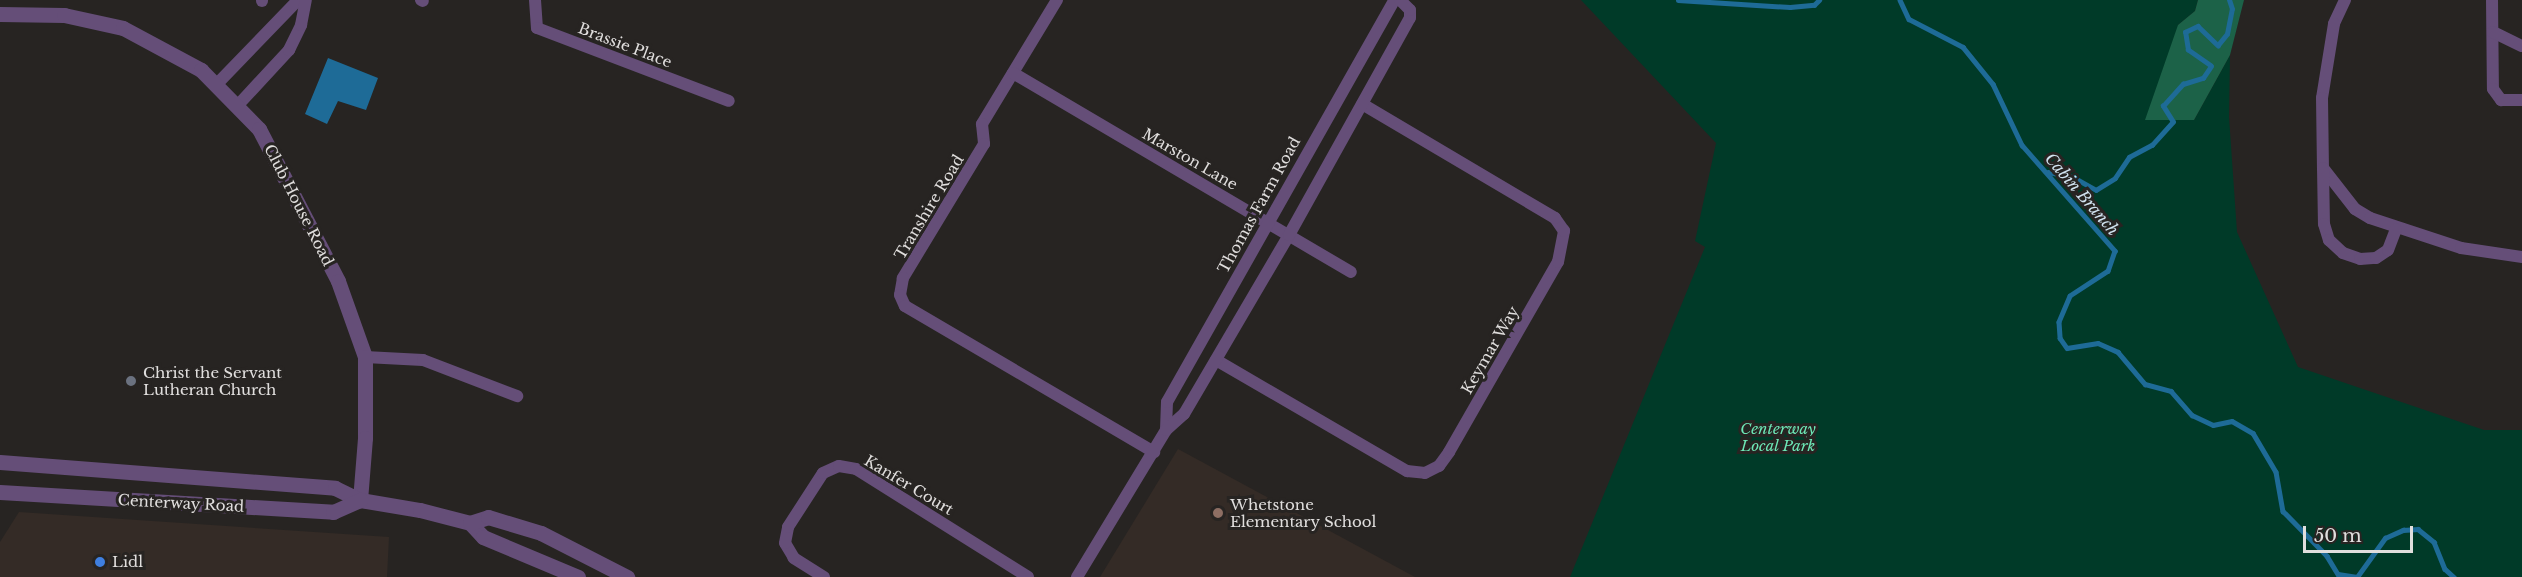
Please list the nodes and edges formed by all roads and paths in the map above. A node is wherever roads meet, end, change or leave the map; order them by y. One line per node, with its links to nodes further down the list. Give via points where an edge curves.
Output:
1 (298, 0): 13 (street)
2 (306, 0): 16 (street, via 301,25 289,50)
3 (536, 0): 15 (street, Brassie Place, via 537,28)
4 (1057, 0): 12 (street, Transhire Road)
5 (1394, 0): 19 (street, Thomas Farm Road)
6 (1400, 0): 17 (street, Thomas Farm Road, via 1410,10 1410,18)
7 (2345, 0): 18 (street, via 2334,24 2322,98)
8 (2492, 0): 10 (street)
9 (0, 14): 13 (street, Club House Road, via 64,15 123,28 185,59)
10 (2493, 32): 11 (street); 14 (street, via 2493,89 2501,100)
11 (2522, 45)
12 (1013, 72): 19 (street, Marston Lane); 28 (street, Transhire Road, via 981,124 984,144 903,278 900,295 905,306)
13 (216, 85): 16 (street, Club House Road)
14 (2522, 100)
15 (729, 101)
16 (238, 104): 24 (street, Club House Road, via 280,164 349,305)
17 (1362, 104): 21 (street, Thomas Farm Road); 25 (street, Keymar Way, via 1555,218 1564,231 1558,262 1449,452 1439,466 1425,473 1407,471)
18 (2323, 168): 20 (street, via 2355,209); 20 (street, via 2324,224 2329,240 2343,253 2360,259 2376,258 2388,250)
19 (1266, 221): 21 (street, Marston Lane); 27 (street, Thomas Farm Road, via 1167,402)
20 (2396, 229): 22 (street, via 2461,248)
21 (1289, 235): 23 (street, Marston Lane); 25 (street, Thomas Farm Road)
22 (2522, 257)
23 (1351, 272)
24 (365, 357): 26 (street, via 423,360); 31 (street, Club House Road)
25 (1216, 360): 27 (street, Thomas Farm Road, via 1184,414)
26 (517, 396)
27 (1166, 430): 28 (street, Thomas Farm Road)
28 (1154, 452): 37 (street, Thomas Farm Road)
29 (0, 462): 31 (street, Centerway Road, via 335,488)
30 (0, 492): 31 (street, Centerway Road, via 333,512)
31 (360, 500): 32 (street, Centerway Road)
32 (470, 523): 33 (street, Centerway Road, via 483,537); 34 (street, Centerway Road, via 488,517 541,533)
33 (578, 577)
34 (627, 577)
35 (824, 577): 36 (street, Kanfer Court, via 794,558 785,543 788,527 824,473 839,466 856,469)
36 (1028, 577)
37 (1077, 577)

